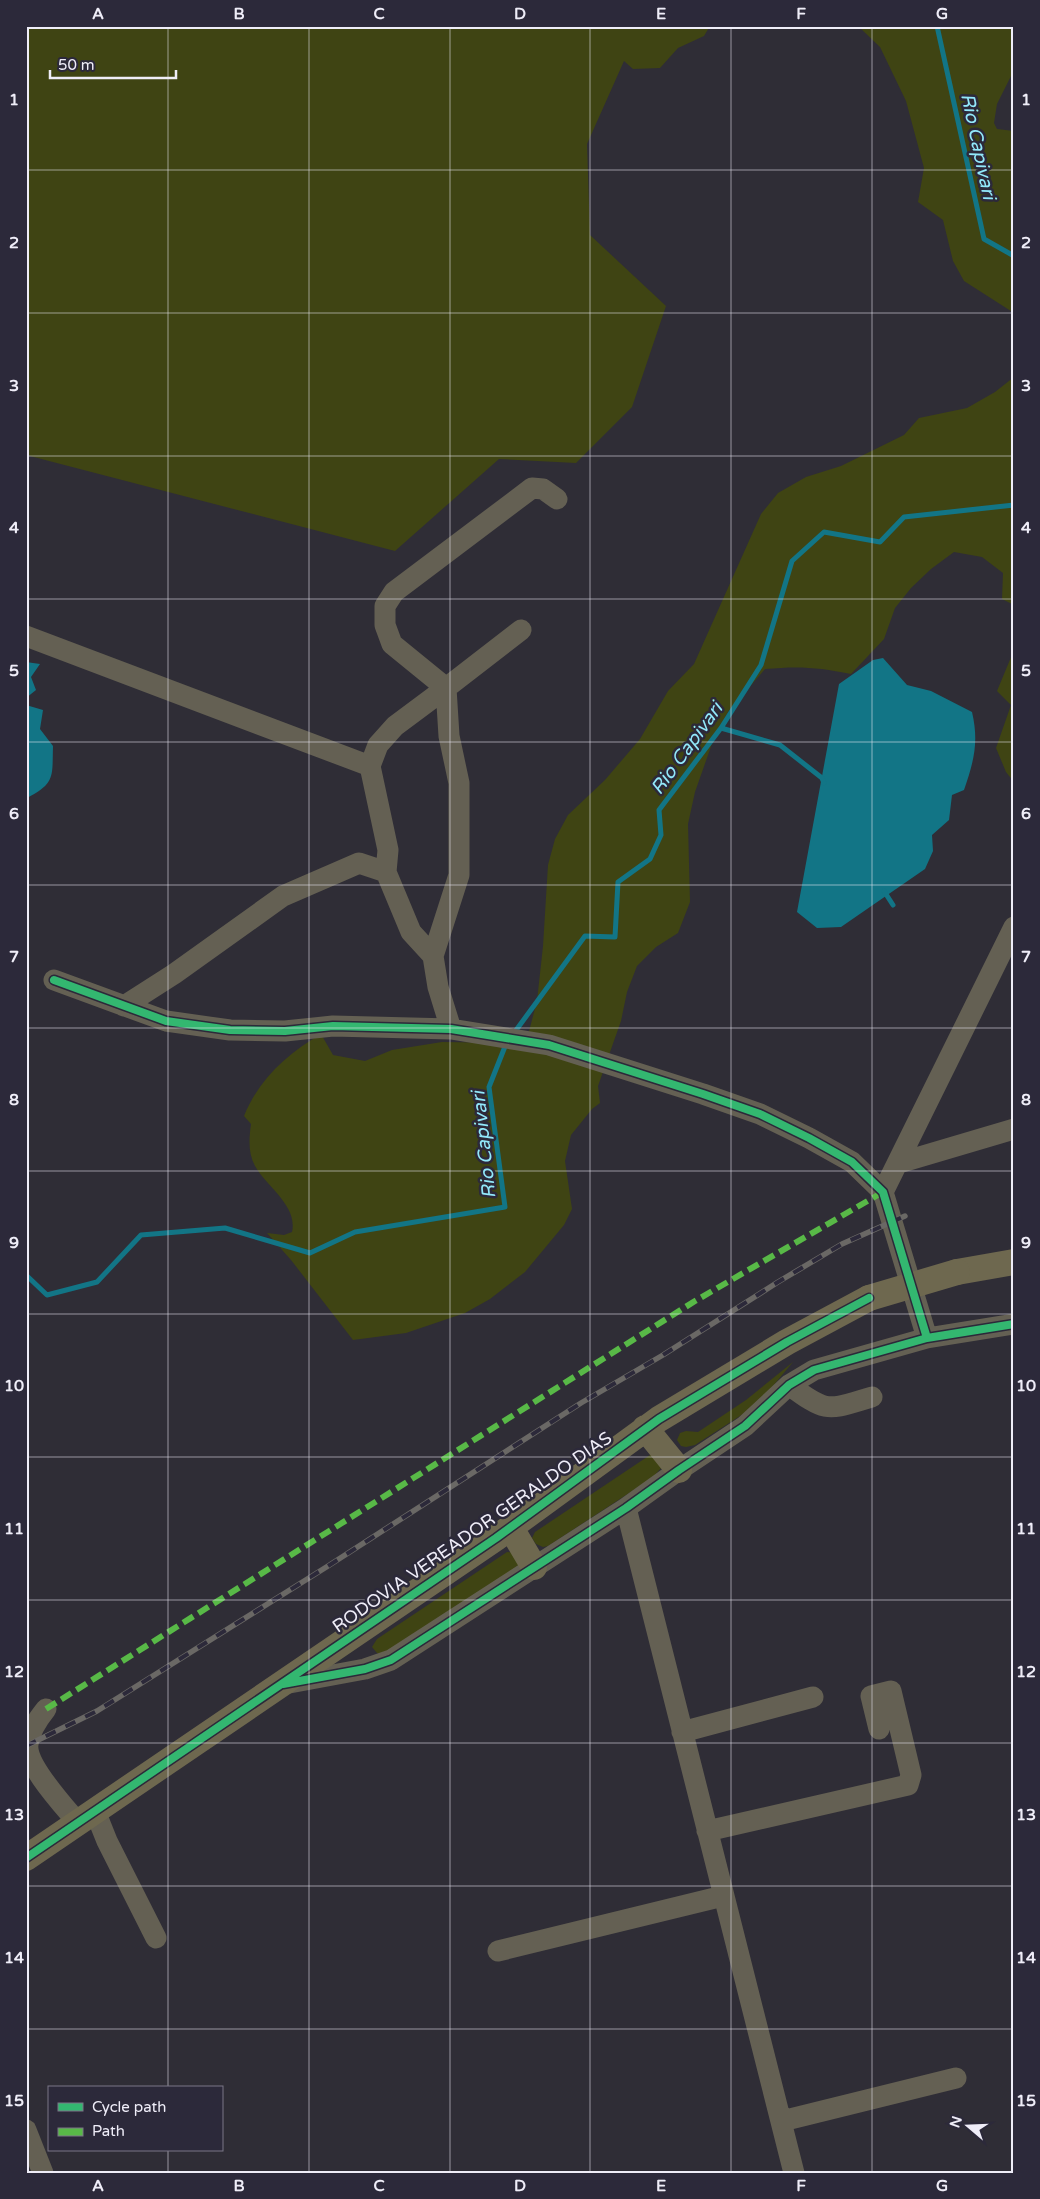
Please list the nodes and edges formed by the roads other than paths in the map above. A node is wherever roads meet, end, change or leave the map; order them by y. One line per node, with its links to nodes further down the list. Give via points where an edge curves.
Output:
1 (557, 499): 4 (street, via 544,489 532,488 394,592 385,606 385,625 392,644)
2 (521, 630): 4 (street)
3 (26, 636): 5 (street)
4 (446, 688): 5 (street, via 395,726 378,745); 8 (street, via 449,736 459,783 459,875)
5 (370, 766): 6 (street, via 388,850)
6 (386, 872): 8 (street, via 411,932); 10 (street, via 358,863 283,896)
7 (1014, 927): 13 (street)
8 (433, 956): 11 (street, via 438,987)
9 (54, 980): 10 (street)
10 (124, 1006): 11 (street, via 166,1021 230,1030 284,1031 333,1026)
11 (451, 1029): 14 (street, via 549,1045 760,1114 852,1162)
12 (1014, 1129): 13 (street)
13 (899, 1163): 14 (street)
14 (885, 1197): 17 (street)
15 (1014, 1262): 20 (main road, RODOVIA VEREADOR GERALDO DIAS, bridge, via 957,1272 869,1298 787,1342)
16 (1013, 1327): 17 (street)
17 (927, 1338): 18 (street, via 814,1370)
18 (789, 1385): 19 (street, via 809,1400 833,1408); 21 (street, via 745,1426)
19 (872, 1397)
20 (645, 1428): 21 (main road); 23 (main road, RODOVIA VEREADOR GERALDO DIAS)
21 (679, 1470): 22 (street)
22 (626, 1508): 24 (street); 29 (street)
23 (511, 1528): 24 (main road); 25 (main road, RODOVIA VEREADOR GERALDO DIAS)
24 (534, 1567): 25 (street, via 391,1660 365,1670)
25 (279, 1685): 30 (main road, RODOVIA VEREADOR GERALDO DIAS)
26 (813, 1697): 29 (street)
27 (46, 1708): 30 (street, via 33,1727 28,1746 34,1764 49,1788)
28 (878, 1729): 31 (street, via 871,1696 891,1691 911,1775 908,1785)
29 (682, 1732): 31 (street)
30 (86, 1817): 32 (main road, RODOVIA VEREADOR GERALDO DIAS); 34 (street, via 107,1841)
31 (707, 1831): 33 (street)
32 (26, 1858)
33 (723, 1896): 35 (street); 37 (street)
34 (156, 1938)
35 (498, 1951)
36 (956, 2078): 37 (street)
37 (782, 2121): 40 (street)
38 (26, 2130): 39 (street)
39 (43, 2173)
40 (794, 2173)

